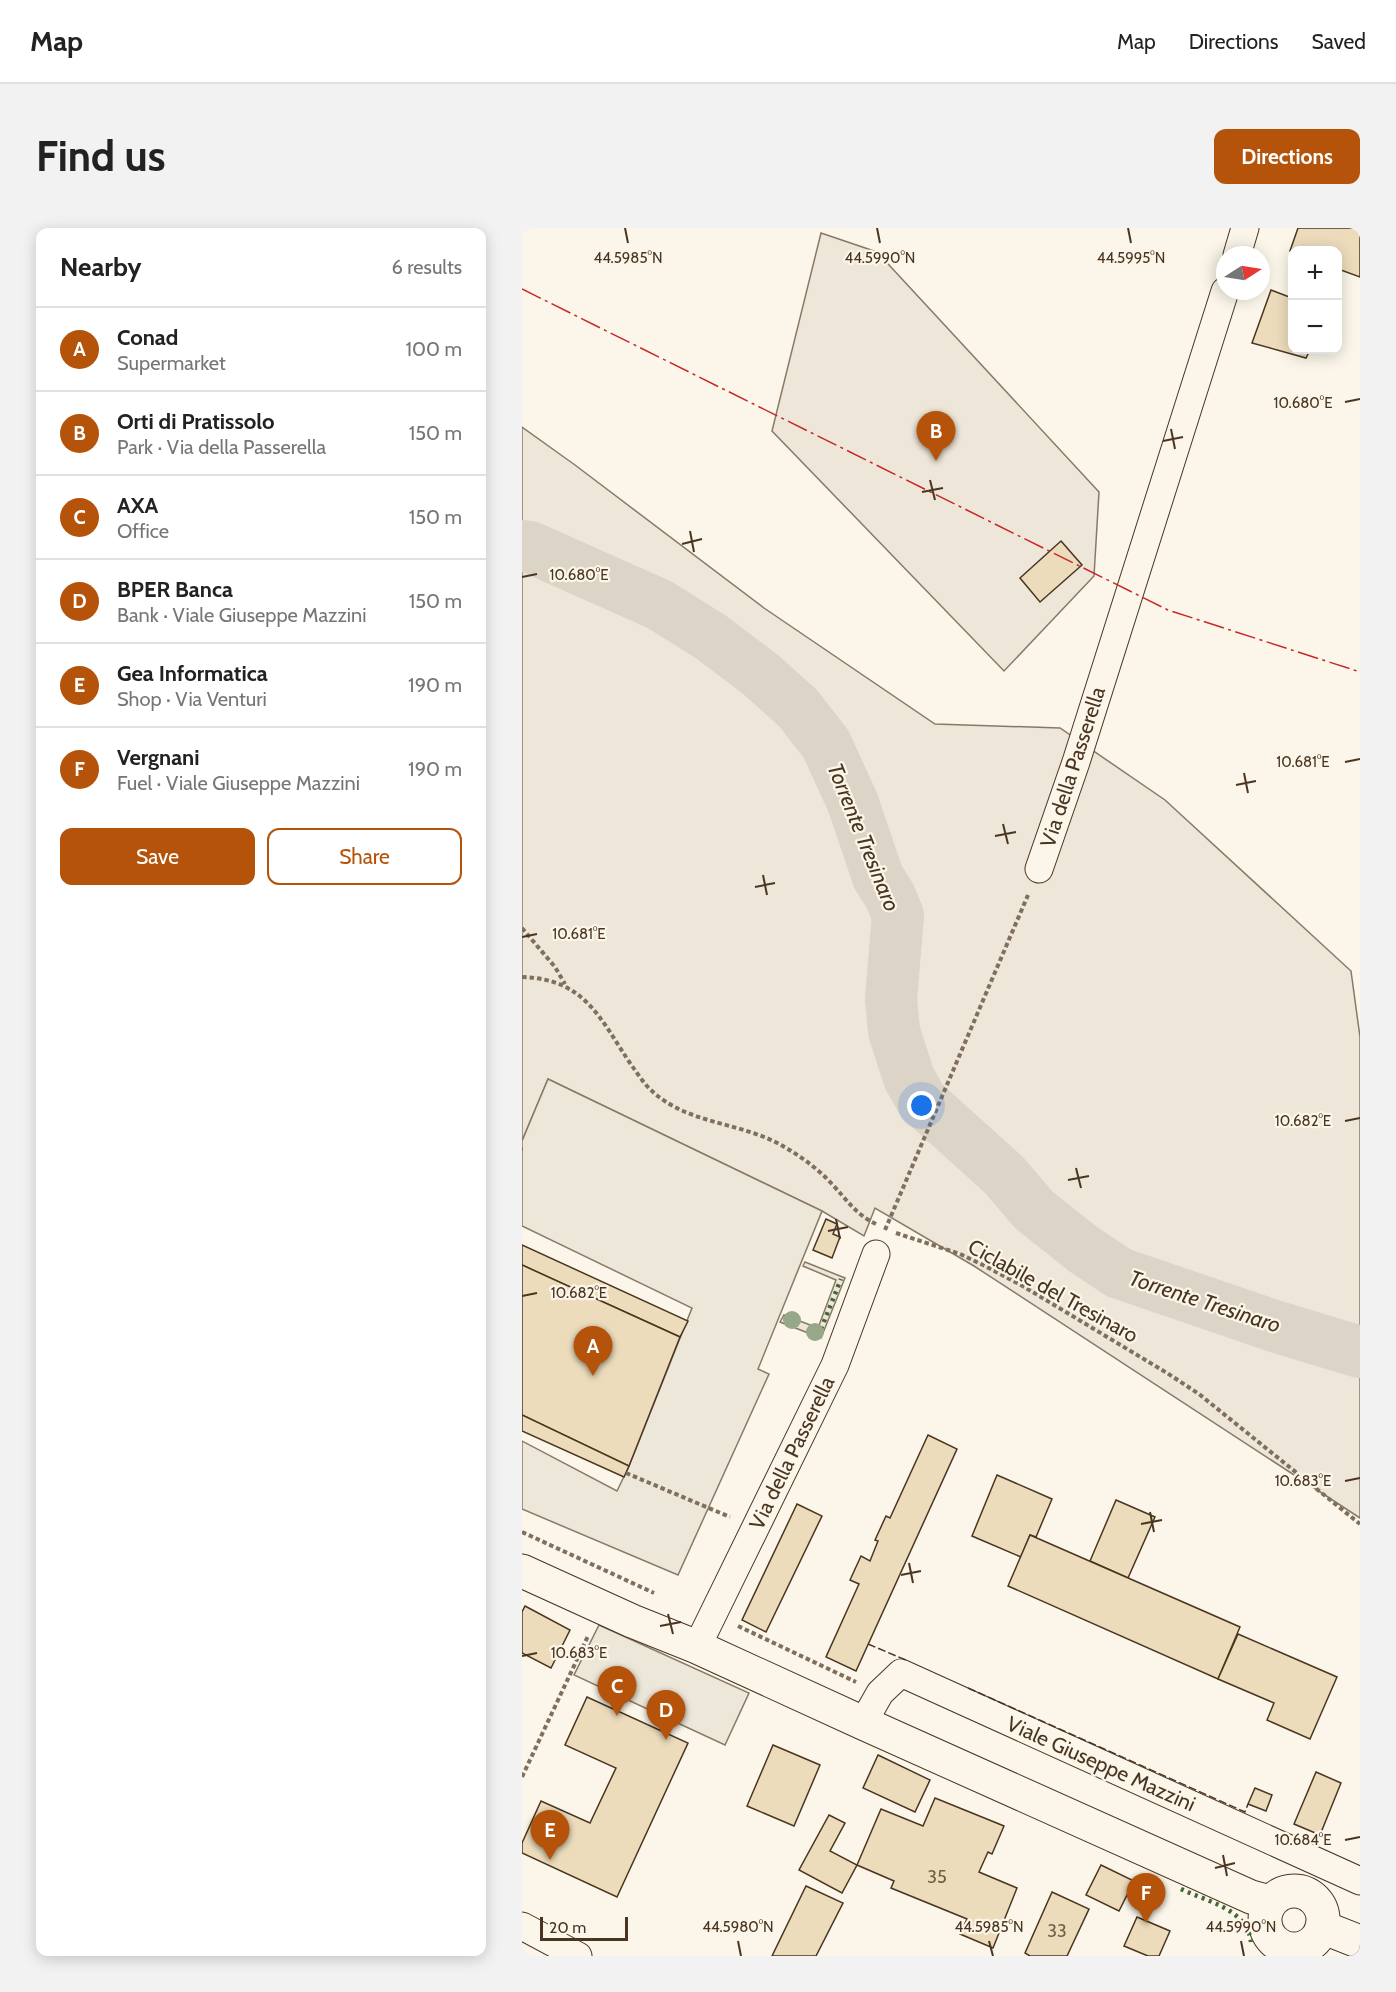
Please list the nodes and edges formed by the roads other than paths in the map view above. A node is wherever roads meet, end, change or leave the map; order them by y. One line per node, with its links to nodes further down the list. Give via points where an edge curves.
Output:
1 (1245, 228): 2 (street)
2 (1240, 246)
3 (1222, 300): 4 (street, Via della Passerella)
4 (1039, 869)
5 (876, 1254): 7 (street, Via della Passerella, via 835,1365)
6 (522, 1571): 7 (street)
7 (698, 1647): 8 (street)
8 (863, 1723): 9 (street, Viale Giuseppe Mazzini, via 880,1693 901,1673); 10 (street, via 1251,1897)
9 (1360, 1881)
10 (1270, 1902): 12 (street, via 1286,1892 1306,1893 1320,1907); 14 (street, via 1264,1920 1266,1929)
11 (522, 1926): 15 (street)
12 (1322, 1927): 13 (street); 14 (street, via 1313,1943)
13 (1360, 1942)
14 (1284, 1952)
15 (578, 1956)

